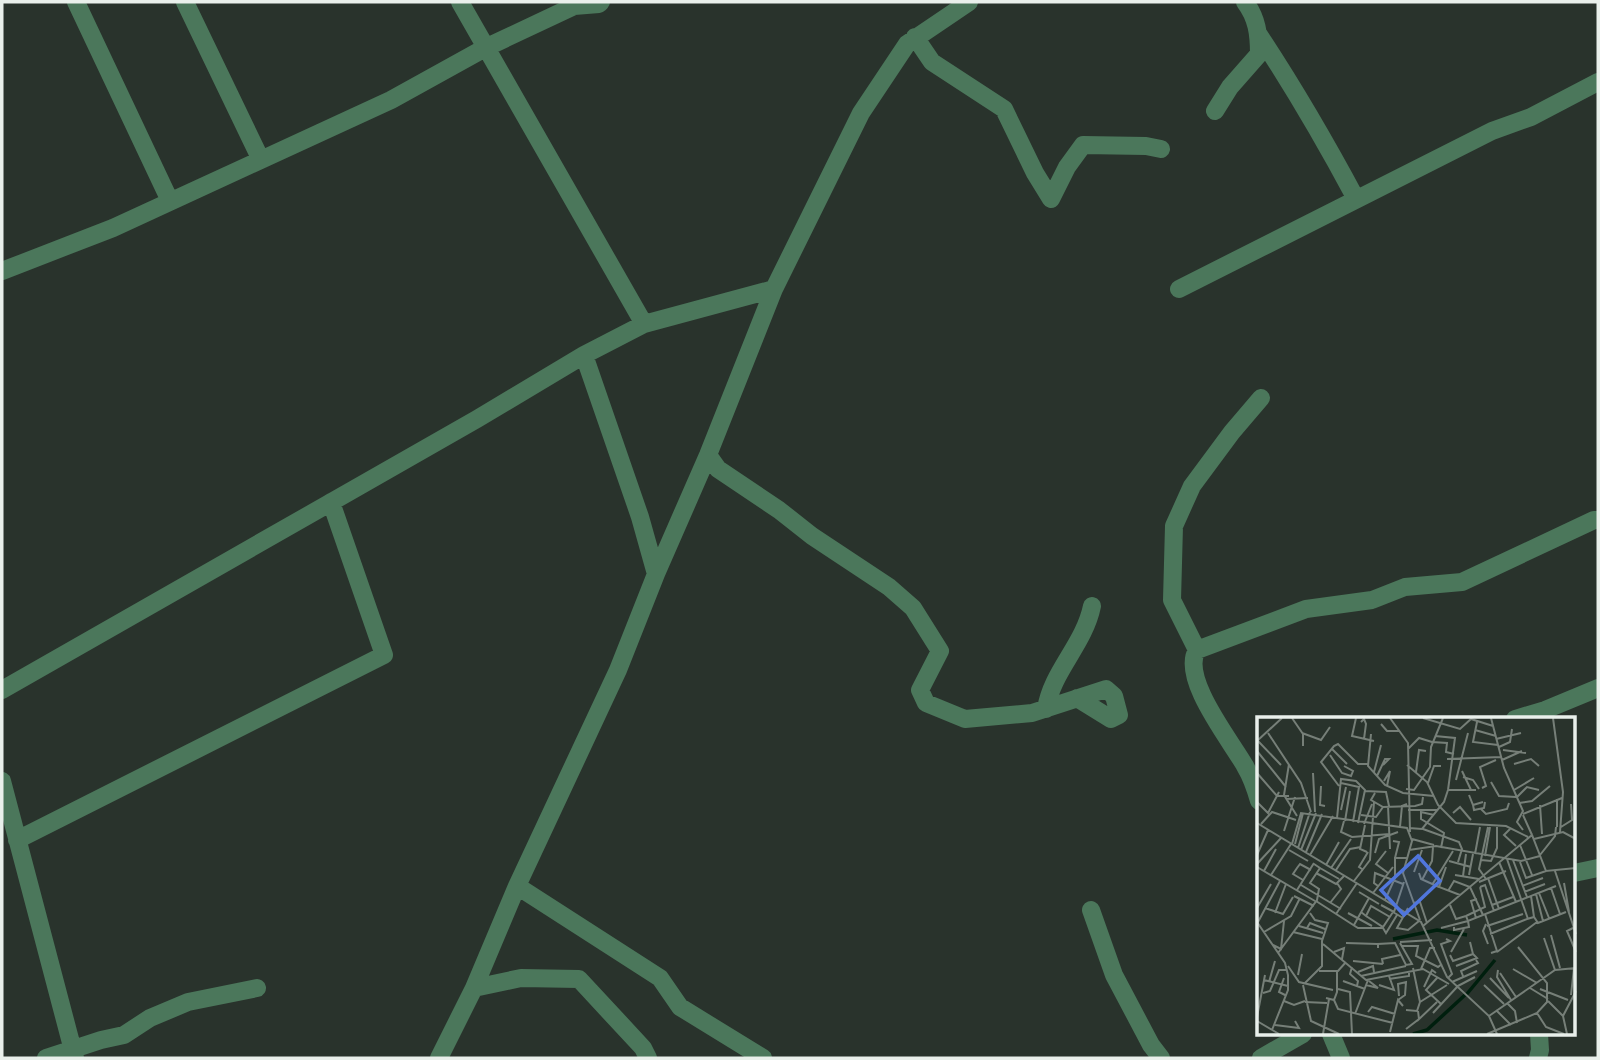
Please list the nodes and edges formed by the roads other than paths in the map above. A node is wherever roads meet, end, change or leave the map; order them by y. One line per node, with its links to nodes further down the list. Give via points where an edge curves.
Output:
1 (76, 2): 15 (street)
2 (185, 2): 13 (street)
3 (460, 2): 9 (street)
4 (601, 2): 9 (street, via 574,6)
5 (1245, 2): 7 (street, via 1254,14)
6 (963, 4): 8 (street)
7 (1259, 35): 11 (street, via 1259,54); 14 (street, via 1299,95)
8 (915, 37): 12 (street, via 932,62 1004,109 1051,200 1083,145); 17 (street, via 861,113)
9 (485, 48): 13 (street, via 391,100); 19 (street)
10 (1598, 82): 14 (street)
11 (1215, 111)
12 (1161, 149)
13 (261, 160): 15 (street)
14 (1356, 199): 18 (street)
15 (170, 201): 16 (street)
16 (2, 271)
17 (775, 289): 19 (street); 22 (street)
18 (1180, 289)
19 (644, 324): 20 (street)
20 (584, 355): 23 (street); 25 (street)
21 (1261, 398): 27 (street, via 1192,486 1174,526 1172,600)
22 (708, 455): 25 (street); 31 (street, via 718,469 913,608 940,651 920,690 926,704 965,719)
23 (331, 502): 29 (street); 35 (street, via 384,655)
24 (1598, 520): 27 (street, via 1462,582 1405,587 1372,600 1306,609)
25 (656, 574): 38 (street, via 618,670)
26 (1092, 606): 31 (street, via 1088,625 1049,690)
27 (1197, 650): 34 (street, via 1192,657 1195,676 1212,715 1247,768)
28 (1598, 688): 32 (street)
29 (2, 690)
30 (1077, 698): 31 (street)
31 (1046, 709)
32 (1522, 717)
33 (2, 781): 35 (street)
34 (1257, 796)
35 (17, 840): 45 (street)
36 (1598, 868): 37 (street)
37 (1576, 873)
38 (517, 886): 41 (street); 49 (street, via 660,978 680,1007)
39 (1091, 910): 50 (street, via 1114,975)
40 (257, 988): 45 (street, via 188,1002)
41 (474, 988): 47 (street); 48 (street, via 521,978 579,979)
42 (1300, 1036): 51 (street)
43 (1332, 1036): 52 (street)
44 (1539, 1036): 53 (street)
45 (74, 1054): 46 (street)
46 (46, 1058)
47 (439, 1058)
48 (648, 1058)
49 (762, 1058)
50 (1161, 1058)
51 (1261, 1058)
52 (1341, 1058)
53 (1538, 1058)

